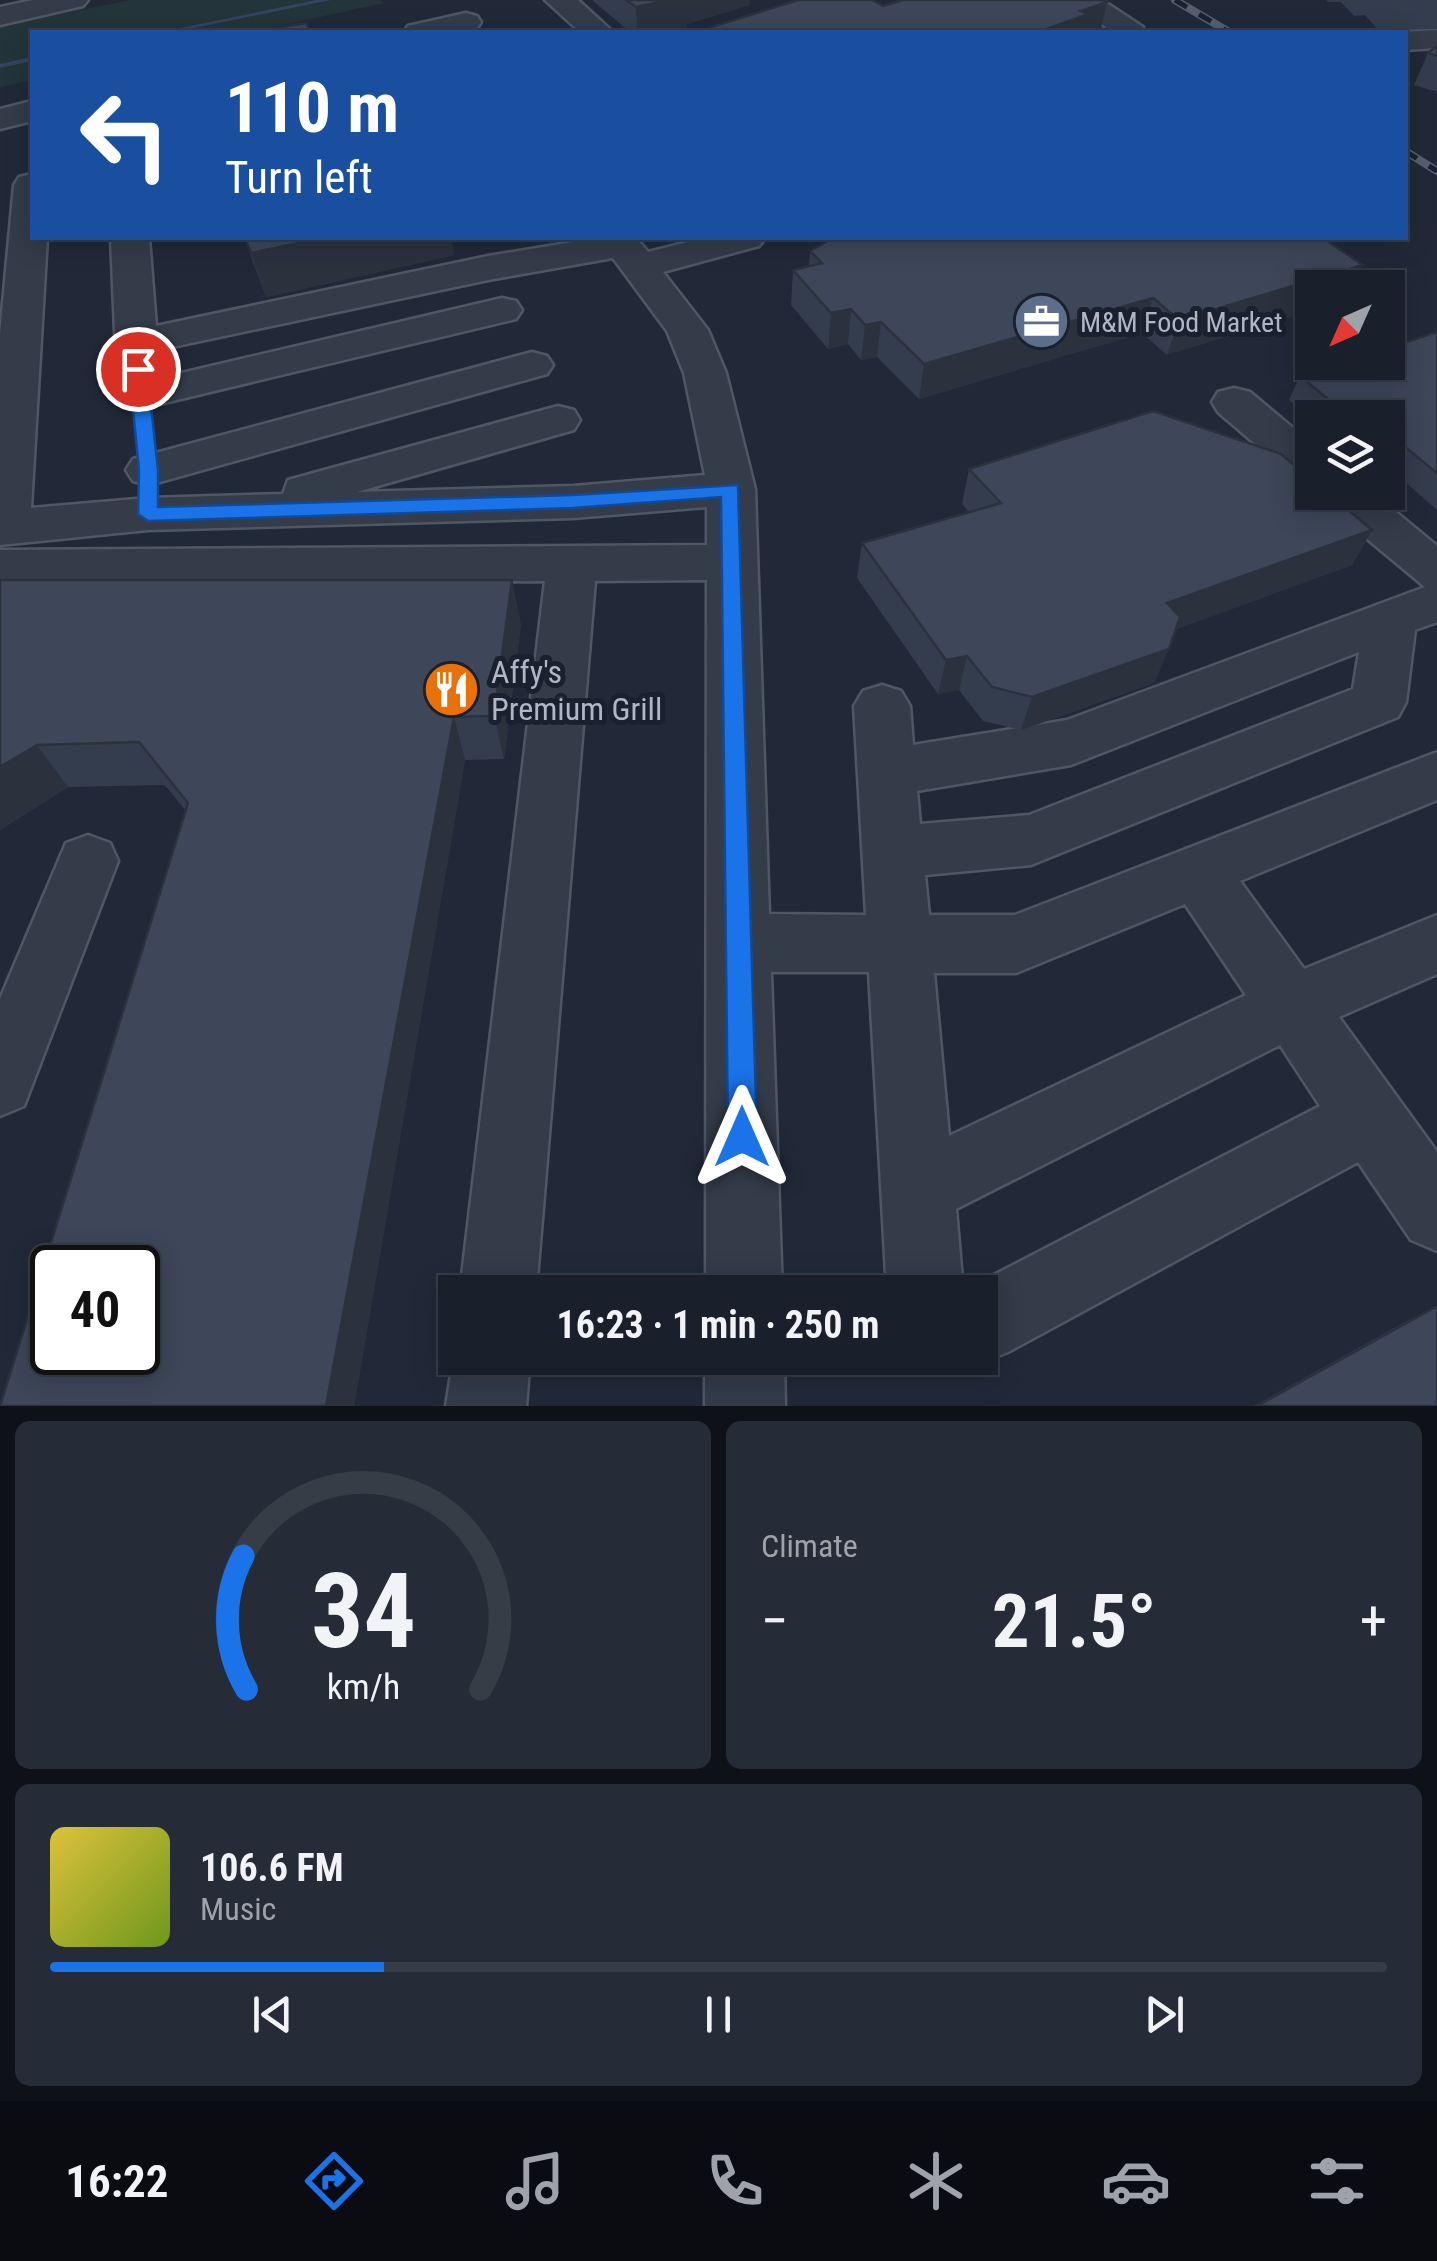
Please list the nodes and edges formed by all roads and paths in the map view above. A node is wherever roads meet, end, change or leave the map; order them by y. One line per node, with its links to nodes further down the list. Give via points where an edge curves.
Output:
1 (73, 0): 4 (street)
2 (560, 0): 7 (street)
3 (1081, 0): 8 (street, via 1128,27)
4 (10, 9)
5 (463, 18): 6 (street)
6 (425, 30)
7 (596, 30)
8 (1121, 30)
9 (1437, 40): 10 (street)
10 (1408, 41)
11 (30, 112): 12 (street)
12 (0, 119)
13 (30, 209): 29 (street)
14 (130, 240): 19 (street)
15 (724, 240): 16 (street)
16 (626, 249): 17 (street); 25 (street, via 687,330 706,373)
17 (481, 253): 18 (street); 19 (street)
18 (502, 310): 20 (street); 21 (street)
19 (137, 342): 21 (street)
20 (532, 365): 24 (street); 26 (street)
21 (140, 396): 26 (street)
22 (1234, 402): 23 (street)
23 (1295, 454)
24 (565, 461): 25 (street); 28 (street); 28 (street)
25 (731, 490): 30 (street)
26 (148, 492): 28 (street); 29 (street)
27 (1363, 510): 32 (street)
28 (219, 515)
29 (2, 542): 31 (street)
30 (734, 562): 31 (street); 40 (street)
31 (572, 563): 48 (street)
32 (1437, 574)
33 (1414, 611): 35 (street, via 1071,742); 37 (street, via 1379,702 1031,840)
34 (882, 706): 35 (street)
35 (887, 773): 37 (street)
36 (1437, 774): 39 (street)
37 (894, 852): 41 (street)
38 (88, 861): 44 (street)
39 (1197, 871): 41 (street, via 1016,944); 43 (street)
40 (740, 943): 41 (street); 49 (street)
41 (901, 944): 46 (street)
42 (1437, 944): 43 (street)
43 (1290, 1006): 45 (street); 46 (street)
44 (0, 1082)
45 (1368, 1118): 47 (street); 51 (street)
46 (918, 1189): 50 (street)
47 (1437, 1214)
48 (500, 1275)
49 (744, 1275)
50 (924, 1275)
51 (998, 1314)
52 (489, 1375): 54 (street)
53 (744, 1375): 55 (street)
54 (486, 1406)
55 (745, 1406)

